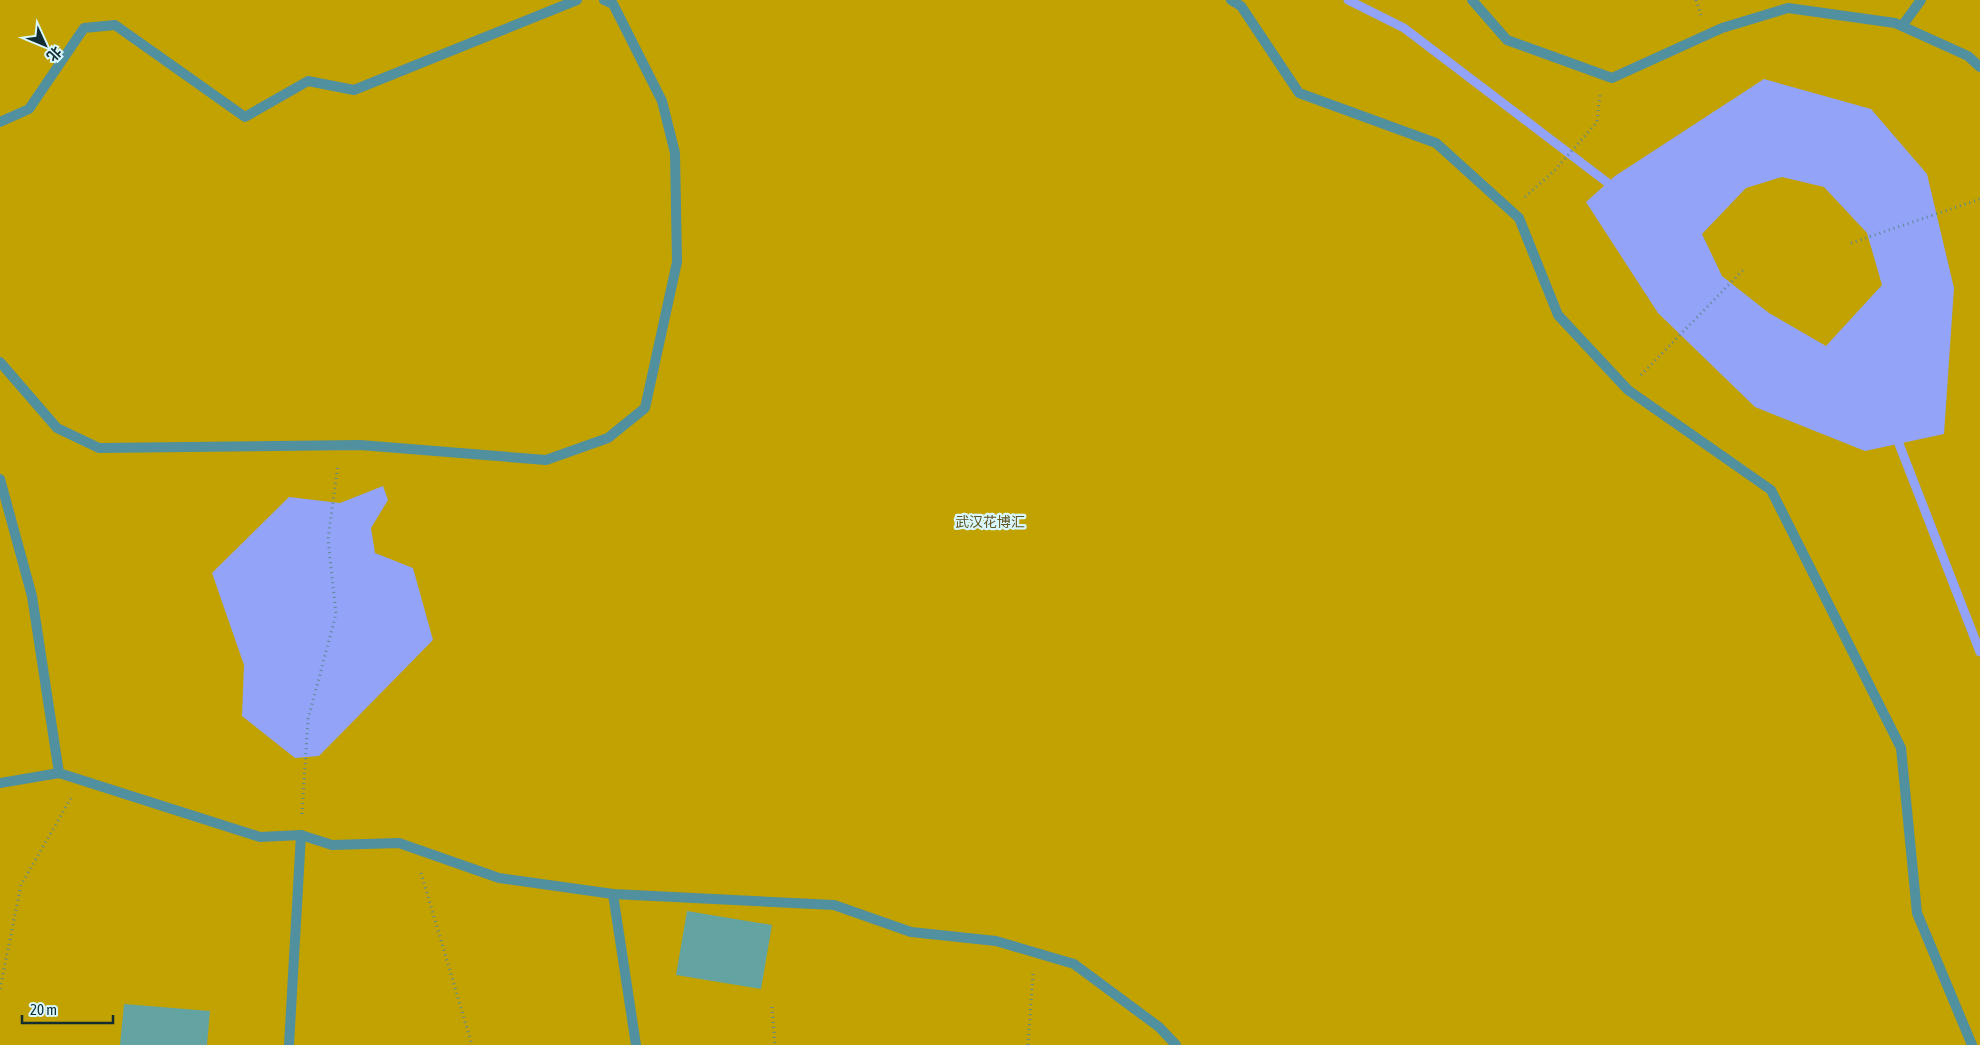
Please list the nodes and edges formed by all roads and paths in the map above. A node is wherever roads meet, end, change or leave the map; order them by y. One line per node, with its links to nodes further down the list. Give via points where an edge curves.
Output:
1 (577, 0): 8 (street, via 354,90 308,80 245,117 115,25 84,28 29,109)
2 (604, 0): 16 (street, via 613,4 662,101 675,153 677,262 644,408 608,438 546,460)
3 (1231, 0): 11 (street, via 1241,6 1299,93 1436,143)
4 (1472, 0): 6 (street, via 1507,40 1612,78 1722,28 1788,8)
5 (1921, 0): 6 (street)
6 (1902, 26): 7 (street, via 1968,56)
7 (1980, 67)
8 (0, 122)
9 (1597, 122): 11 (path, via 1555,170)
10 (1980, 198): 12 (path)
11 (1511, 211): 33 (street, via 1519,218 1558,316 1628,390 1771,490 1901,748 1917,913)
12 (1851, 243)
13 (1743, 270): 14 (path)
14 (1655, 358)
15 (0, 362): 16 (street, via 57,428 98,448)
16 (341, 445): 21 (path, via 328,539 336,614 308,718)
17 (0, 479): 18 (street, via 32,596)
18 (59, 773): 19 (street); 20 (street)
19 (82, 780): 21 (street, via 260,837); 25 (path, via 21,885)
20 (0, 783)
21 (301, 835): 22 (street, via 332,845 400,843); 27 (street)
22 (414, 848): 23 (street, via 499,878); 28 (path)
23 (613, 894): 24 (street, via 834,905 911,932 996,941); 29 (street)
24 (1034, 952): 31 (path); 32 (street, via 1074,964 1159,1027)
25 (0, 988)
26 (772, 1007): 30 (path)
27 (289, 1045)
28 (472, 1045)
29 (636, 1045)
30 (775, 1045)
31 (1028, 1045)
32 (1176, 1045)
33 (1972, 1045)

